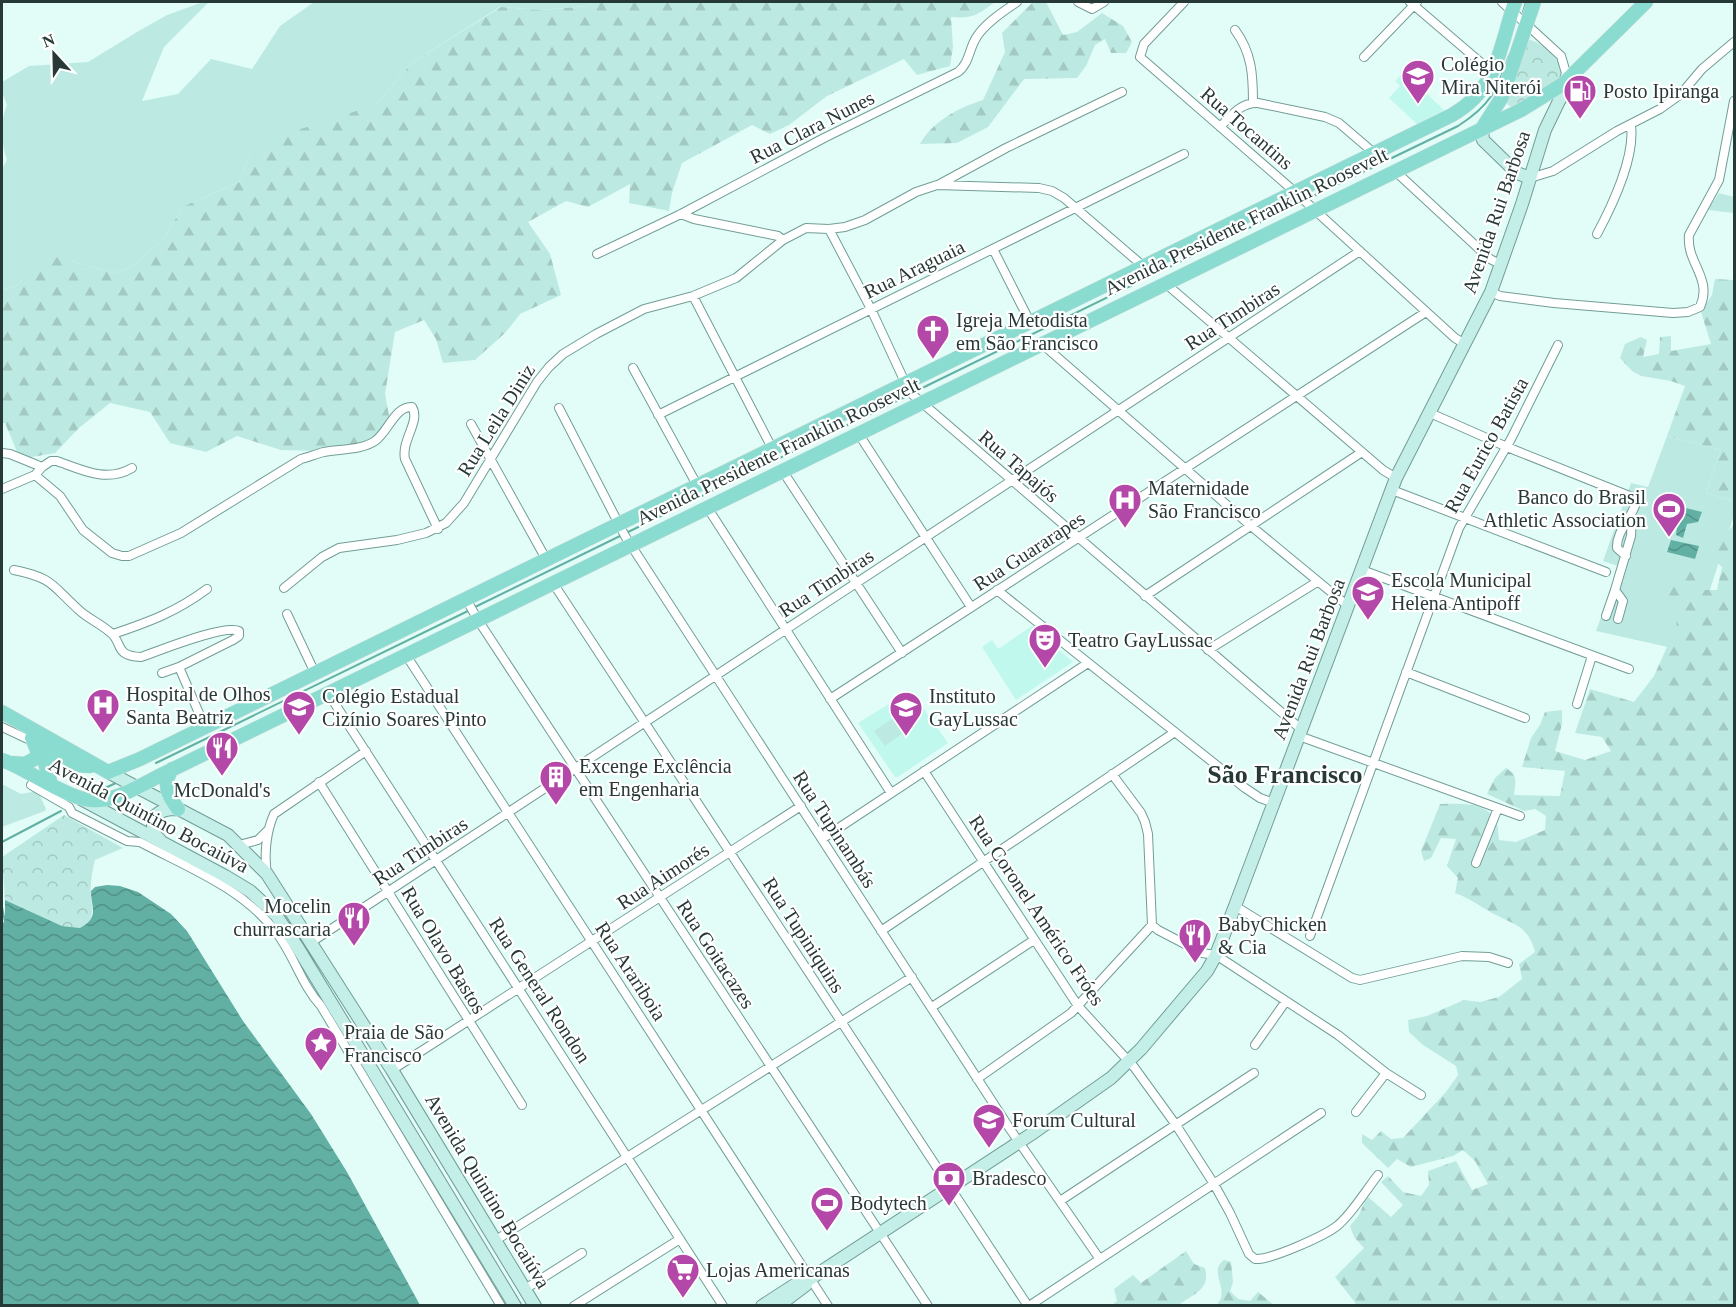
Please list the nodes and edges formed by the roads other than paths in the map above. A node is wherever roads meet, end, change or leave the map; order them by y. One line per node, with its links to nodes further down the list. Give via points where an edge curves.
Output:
1 (1017, 2): 33 (street, Rua Clara Nunes, via 975,39 965,65 958,72)
2 (1077, 2): 3 (street, via 1089,9)
3 (1104, 2)
4 (1184, 2): 24 (street, Rua Tocantins, via 1144,45 1140,57)
5 (1534, 2): 9 (main road)
6 (1646, 2): 14 (main road, Avenida Rui Barbosa)
7 (1414, 3): 13 (street); 15 (street)
8 (1510, 4): 9 (street); 12 (main road, Avenida Presidente Franklin Roosevelt)
9 (1527, 24): 12 (main road); 16 (street, via 1561,56 1566,73); 18 (main road)
10 (1235, 30): 20 (street, via 1251,60)
11 (1734, 42): 23 (street, via 1702,69 1681,94)
12 (1502, 44): 15 (main road, Avenida Presidente Franklin Roosevelt)
13 (1364, 57)
14 (1582, 66): 16 (main road, Avenida Rui Barbosa); 28 (main road, Avenida Rui Barbosa, via 1545,130)
15 (1493, 73): 25 (main road, Avenida Presidente Franklin Roosevelt, via 1483,91 1464,108)
16 (1559, 87): 21 (main road, Avenida Presidente Franklin Roosevelt)
17 (1122, 92): 29 (street, Rua Leila Diniz)
18 (1502, 97): 21 (main road, via 1508,109); 22 (main road)
19 (1734, 101): 43 (street, via 1719,180 1689,235 1688,243 1702,277 1704,297 1700,307 1673,313 1554,303)
20 (1253, 103): 24 (street, via 1239,108); 25 (street, via 1325,117 1339,123)
21 (1521, 110): 22 (main road, Avenida Presidente Franklin Roosevelt)
22 (1486, 123): 27 (main road, Avenida Presidente Franklin Roosevelt); 28 (main road, via 1483,140 1517,173)
23 (1631, 126): 28 (street, via 1553,171); 35 (street, via 1624,171 1613,205)
24 (1220, 127): 30 (street, Rua Tocantins)
25 (1374, 153): 30 (main road, Avenida Presidente Franklin Roosevelt)
26 (1184, 154): 32 (street, Rua Araguaia)
27 (1394, 170): 31 (main road, Avenida Presidente Franklin Roosevelt); 41 (street)
28 (1530, 178): 41 (main road, Avenida Rui Barbosa)
29 (937, 185): 32 (street, via 1039,188 1052,191); 34 (street, Rua Leila Diniz, via 865,220)
30 (1298, 195): 31 (street, Rua Tocantins); 40 (main road, Avenida Presidente Franklin Roosevelt)
31 (1312, 207): 38 (street, Rua Tocantins); 42 (main road, Avenida Presidente Franklin Roosevelt)
32 (1075, 208): 37 (street, Rua Araguaia); 40 (street)
33 (681, 214): 36 (street); 39 (street, Rua Clara Nunes)
34 (829, 229): 36 (street, Rua Leila Diniz, via 806,228); 45 (street, Rua Tapajós)
35 (1597, 234)
36 (783, 240): 44 (street, Rua Leila Diniz, via 736,278)
37 (993, 249): 45 (street, Rua Araguaia); 47 (street)
38 (1360, 251): 46 (street, Rua Tocantins); 48 (street, Rua Timbiras)
39 (597, 254)
40 (1143, 266): 47 (main road, Avenida Presidente Franklin Roosevelt)
41 (1502, 266): 43 (main road, Avenida Rui Barbosa)
42 (1165, 283): 48 (street); 49 (main road, Avenida Presidente Franklin Roosevelt)
43 (1491, 292): 50 (main road, Avenida Rui Barbosa)
44 (693, 296): 53 (street); 67 (street, Rua Leila Diniz, via 644,309 563,354 537,382)
45 (871, 309): 53 (street, Rua Araguaia); 54 (street, Rua Tapajós)
46 (1426, 312): 50 (street, Rua Tocantins); 55 (street, Rua Guararapes)
47 (1030, 322): 54 (main road, Avenida Presidente Franklin Roosevelt)
48 (1228, 338): 55 (street); 58 (street, Rua Timbiras)
49 (1041, 343): 56 (main road, Avenida Presidente Franklin Roosevelt); 58 (street)
50 (1465, 344): 59 (main road, Avenida Rui Barbosa)
51 (1558, 345): 63 (street, Rua Eurico Batista)
52 (633, 368): 60 (street)
53 (735, 377): 60 (street, Rua Araguaia); 64 (street)
54 (905, 386): 56 (street, Rua Tapajós); 64 (main road, Avenida Presidente Franklin Roosevelt)
55 (1296, 396): 66 (street); 70 (street, Rua Guararapes)
56 (918, 399): 62 (main road, Avenida Presidente Franklin Roosevelt); 73 (street, Rua Tapajós)
57 (559, 408): 81 (street, Rua Tupinambás)
58 (1118, 411): 70 (street); 73 (street, Rua Timbiras)
59 (1430, 413): 63 (street); 74 (main road, Avenida Rui Barbosa)
60 (658, 415): 75 (street)
61 (471, 424): 67 (street)
62 (858, 433): 71 (main road, Avenida Presidente Franklin Roosevelt); 82 (street)
63 (1507, 447): 78 (street, Rua Eurico Batista); 94 (street, via 1632,497 1636,503 1632,517 1617,541 1617,548 1626,556)
64 (772, 448): 75 (main road, Avenida Presidente Franklin Roosevelt)
65 (2, 453): 68 (street)
66 (1362, 453): 74 (street); 79 (street)
67 (490, 459): 80 (street, Rua Leila Diniz, via 460,508); 84 (street)
68 (42, 467): 69 (street, via 54,460 103,476); 72 (street)
69 (132, 468)
70 (1185, 468): 79 (street); 83 (street, Rua Guararapes)
71 (782, 470): 77 (main road, Avenida Presidente Franklin Roosevelt); 90 (street)
72 (35, 475): 76 (street); 80 (street, via 60,496 83,530 112,553 129,556 181,533 301,459 373,443 399,411 412,407 415,418 403,452)
73 (1012, 481): 82 (street, Rua Timbiras); 83 (street, Rua Tapajós)
74 (1394, 484): 78 (street); 86 (main road, Avenida Rui Barbosa)
75 (697, 485): 81 (main road, Avenida Presidente Franklin Roosevelt)
76 (2, 489)
77 (707, 507): 81 (main road, Avenida Presidente Franklin Roosevelt); 103 (street)
78 (1464, 518): 87 (street); 96 (street, Rua Eurico Batista)
79 (1251, 526): 88 (street); 95 (street)
80 (438, 529): 91 (street, Rua Leila Diniz, via 397,540 339,548)
81 (624, 533): 84 (main road, Avenida Presidente Franklin Roosevelt); 89 (main road, Avenida Presidente Franklin Roosevelt); 115 (street, Rua Tupinambás)
82 (926, 538): 90 (street, Rua Timbiras); 98 (street)
83 (1078, 538): 93 (street, Rua Guararapes); 95 (street, Rua Tapajós)
84 (546, 560): 99 (main road, Avenida Presidente Franklin Roosevelt)
85 (14, 570): 104 (street, via 36,574 52,583 79,610)
86 (1362, 570): 96 (street); 97 (main road, Avenida Rui Barbosa)
87 (1606, 572)
88 (1317, 582): 97 (street); 105 (street)
89 (553, 583): 99 (main road, Avenida Presidente Franklin Roosevelt); 121 (street, Rua Tupiniquins)
90 (856, 583): 103 (street, Rua Timbiras); 106 (street)
91 (284, 588)
92 (207, 589): 104 (street, via 157,619)
93 (997, 590): 98 (street, Rua Guararapes); 109 (street)
94 (1615, 590): 101 (street); 102 (street, via 1623,601)
95 (1145, 596): 105 (street, Rua Tapajós)
96 (1434, 597): 108 (street); 112 (street, Rua Eurico Batista)
97 (1348, 606): 126 (main road, Avenida Rui Barbosa)
98 (971, 608): 106 (street, Rua Guararapes)
99 (472, 609): 107 (main road, Avenida Presidente Franklin Roosevelt); 114 (main road, Avenida Presidente Franklin Roosevelt); 133 (street, Rua Goitacazes)
100 (287, 614): 114 (street)
101 (1606, 616)
102 (1618, 618)
103 (786, 630): 115 (street, Rua Timbiras); 117 (street)
104 (113, 634): 110 (street, via 123,652 141,657 220,631 239,631 233,640)
105 (1208, 650): 126 (street, Rua Tapajós)
106 (902, 653): 117 (street, Rua Guararapes)
107 (406, 655): 116 (main road, Avenida Presidente Franklin Roosevelt); 148 (street, Rua Arariboia)
108 (1592, 656): 111 (street); 118 (street)
109 (1088, 663): 125 (street); 134 (street)
110 (179, 668): 113 (street); 124 (street)
111 (1629, 669)
112 (1406, 672): 120 (street); 131 (street, Rua Eurico Batista)
113 (162, 673)
114 (315, 673): 124 (main road, Avenida Presidente Franklin Roosevelt)
115 (716, 675): 121 (street, Rua Timbiras); 145 (street, Rua Tupinambás)
116 (328, 693): 128 (street, Rua General Rondon); 136 (main road, Avenida Presidente Franklin Roosevelt)
117 (830, 699): 142 (street)
118 (1577, 704)
119 (2, 712): 122 (main road, Avenida Quintino Bocaiúva)
120 (1525, 718)
121 (645, 723): 133 (street, Rua Timbiras); 154 (street, Rua Tupiniquins)
122 (27, 725): 127 (main road); 132 (main road, Avenida Quintino Bocaiúva)
123 (2, 727): 127 (street)
124 (205, 727): 129 (main road, Avenida Presidente Franklin Roosevelt)
125 (1175, 732): 137 (street); 144 (street, via 1245,788)
126 (1301, 733): 131 (street); 144 (main road, Avenida Rui Barbosa)
127 (37, 744): 130 (main road, via 38,753 32,762); 132 (main road, via 77,765); 139 (main road)
128 (366, 751): 138 (street); 155 (street, Rua General Rondon)
129 (140, 759): 135 (main road, Avenida Presidente Franklin Roosevelt); 136 (main road, via 134,768 148,776)
130 (5, 761): 139 (main road, Avenida Quintino Bocaiúva)
131 (1373, 763): 146 (street); 164 (street, Rua Eurico Batista)
132 (95, 766): 135 (main road, Avenida Quintino Bocaiúva)
133 (576, 768): 148 (street, Rua Timbiras); 160 (street, Rua Goitacazes)
134 (924, 771): 142 (street); 156 (street, Rua Coronel Américo Fróes)
135 (108, 772): 141 (main road, Avenida Quintino Bocaiúva)
136 (167, 772): 141 (main road, Avenida Presidente Franklin Roosevelt); 147 (main road, via 166,786)
137 (1112, 774): 156 (street); 162 (street, via 1145,822)
138 (319, 782): 150 (street, via 274,814); 159 (street, Rua Olavo Bastos)
139 (51, 784): 143 (main road, Avenida Quintino Bocaiúva)
140 (31, 785): 203 (street, via 69,807 72,813 127,842 140,842 213,880 269,923)
141 (137, 786): 143 (main road, Avenida Presidente Franklin Roosevelt, via 103,800); 147 (main road, Avenida Quintino Bocaiúva)
142 (891, 793): 151 (street)
143 (78, 798): 152 (main road, Avenida Quintino Bocaiúva)
144 (1274, 803): 161 (main road, Avenida Rui Barbosa)
145 (801, 806): 151 (street, Rua Tupinambás); 154 (street, Rua Aimorés)
146 (1498, 808): 149 (street); 157 (street)
147 (178, 809): 152 (main road, via 166,809 153,818 153,832); 153 (main road, Avenida Quintino Bocaiúva, via 218,829)
148 (508, 813): 155 (street, Rua Timbiras); 166 (street, Rua Arariboia)
149 (1520, 816)
150 (270, 828): 153 (street, via 258,840); 158 (street, via 265,855)
151 (822, 839): 163 (street, Rua Tupinambás)
152 (162, 843): 204 (main road, Avenida Quintino Bocaiúva, via 234,881 276,915)
153 (239, 845): 158 (main road, Avenida Quintino Bocaiúva)
154 (730, 852): 160 (street, Rua Aimorés); 176 (street, Rua Tupiniquins)
155 (436, 860): 159 (street, Rua Timbiras); 171 (street, Rua General Rondon)
156 (983, 861): 163 (street); 165 (street, Rua Coronel Américo Fróes)
157 (1476, 863)
158 (267, 874): 167 (main road, Avenida Quintino Bocaiúva)
159 (389, 891): 167 (street, Rua Timbiras); 175 (street, Rua Olavo Bastos)
160 (660, 898): 166 (street, Rua Aimorés); 179 (street, Rua Goitacazes)
161 (1235, 906): 168 (main road, Avenida Rui Barbosa); 169 (street, via 1360,980 1462,956 1477,955)
162 (1152, 925): 168 (street, via 1202,953); 173 (street)
163 (880, 930): 170 (street, Rua Tupinambás)
164 (1310, 936)
165 (1034, 940): 173 (street, Rua Coronel Américo Fróes); 174 (street)
166 (592, 942): 171 (street, Rua Aimorés); 186 (street, Rua Arariboia)
167 (310, 943): 180 (main road, Avenida Quintino Bocaiúva)
168 (1216, 955): 172 (street); 178 (main road, Avenida Rui Barbosa, via 1207,971)
169 (1508, 963)
170 (912, 977): 174 (street, Rua Tupinambás); 176 (street)
171 (519, 989): 175 (street, Rua Aimorés); 191 (street, Rua General Rondon)
172 (1287, 1000): 177 (street); 182 (street)
173 (1078, 1006): 178 (street, Rua Coronel Américo Fróes); 183 (street)
174 (932, 1007): 183 (street, Rua Tupinambás)
175 (468, 1022): 180 (street, Rua Aimorés); 185 (street, Rua Olavo Bastos)
176 (841, 1022): 179 (street); 194 (street, Rua Tupiniquins)
177 (1255, 1045)
178 (1130, 1062): 189 (street, Rua Coronel Américo Fróes); 190 (main road, Avenida Rui Barbosa, via 1094,1092)
179 (771, 1066): 186 (street); 196 (street, Rua Goitacazes)
180 (392, 1070): 198 (main road, Avenida Quintino Bocaiúva)
181 (1254, 1073): 189 (street)
182 (1386, 1073): 184 (street); 187 (street)
183 (977, 1078): 190 (street, Rua Tupinambás)
184 (1421, 1095)
185 (522, 1106)
186 (701, 1110): 191 (street); 201 (street, Rua Arariboia)
187 (1356, 1112)
188 (1321, 1113): 193 (street)
189 (1176, 1125): 193 (street, Rua Coronel Américo Fróes); 195 (street)
190 (1019, 1142): 194 (main road, Avenida Rui Barbosa); 195 (street, Rua Tupinambás)
191 (627, 1157): 197 (street, Rua General Rondon); 198 (street)
192 (1378, 1175): 193 (street, Rua Coronel Américo Fróes, via 1338,1225 1262,1260 1248,1254)
193 (1214, 1184): 200 (street)
194 (950, 1187): 196 (main road, Avenida Rui Barbosa); 212 (street, Rua Tupiniquins)
195 (1060, 1201): 200 (street, Rua Tupinambás)
196 (880, 1233): 201 (main road, Avenida Rui Barbosa); 211 (street, Rua Goitacazes)
197 (680, 1239): 206 (street); 207 (street, Rua General Rondon)
198 (496, 1240): 202 (main road, Avenida Quintino Bocaiúva)
199 (582, 1253): 202 (street)
200 (1099, 1258): 212 (street)
201 (810, 1279): 208 (main road, Avenida Rui Barbosa); 209 (main road, Avenida Rui Barbosa, via 803,1289); 210 (street, Rua Arariboia)
202 (525, 1289): 205 (main road, Avenida Quintino Bocaiúva)
203 (501, 1305)
204 (514, 1305)
205 (535, 1305)
206 (574, 1305)
207 (723, 1305)
208 (762, 1305)
209 (778, 1305)
210 (828, 1305)
211 (928, 1305)
212 (1029, 1305)

